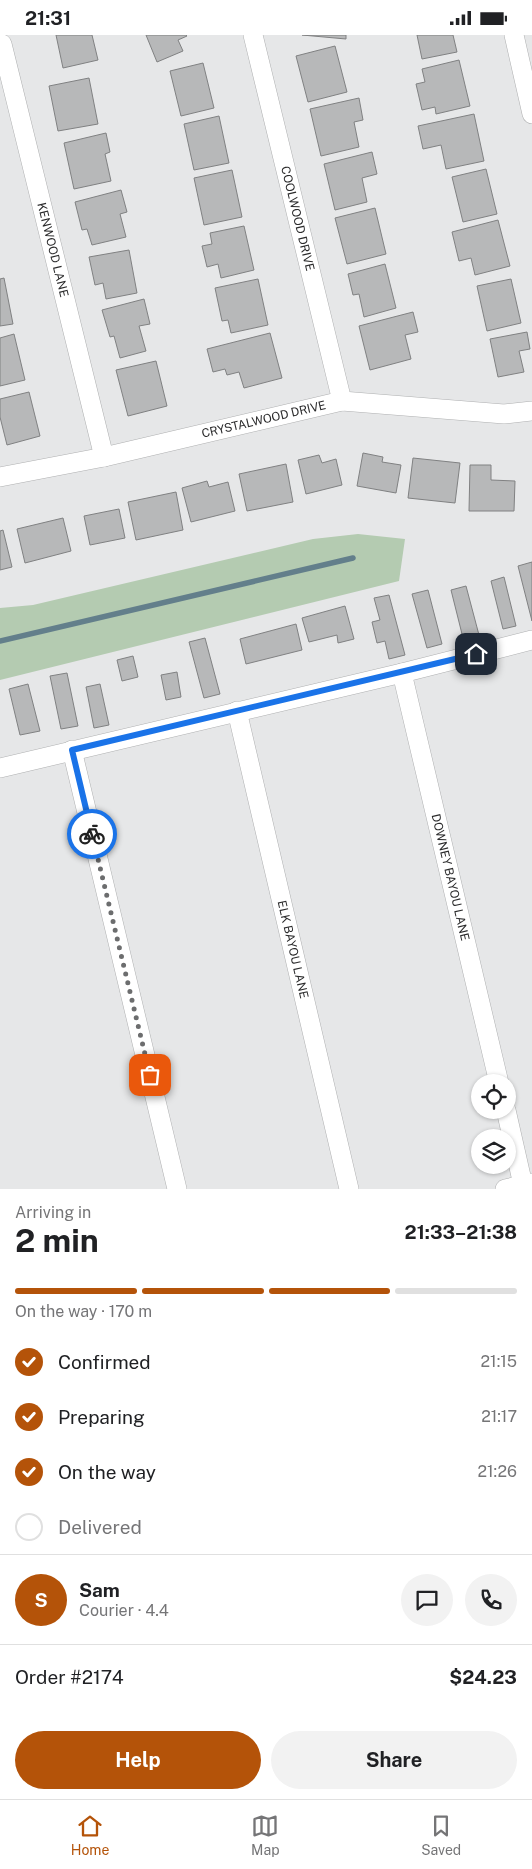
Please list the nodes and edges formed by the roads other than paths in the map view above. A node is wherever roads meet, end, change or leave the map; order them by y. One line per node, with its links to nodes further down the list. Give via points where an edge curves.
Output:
1 (253, 35): 5 (street, COOLWOOD DRIVE)
2 (514, 35): 4 (street)
3 (2, 44): 7 (street, KENWOOD LANE)
4 (532, 114)
5 (342, 401): 6 (street, CRYSTALWOOD DRIVE, via 504,414); 7 (street, CRYSTALWOOD DRIVE)
6 (532, 411)
7 (104, 457): 8 (street, CRYSTALWOOD DRIVE)
8 (0, 477)
9 (532, 640): 10 (street)
10 (402, 673): 11 (street); 14 (street, DOWNEY BAYOU LANE)
11 (237, 711): 12 (street); 18 (street, ELK BAYOU LANE)
12 (72, 750): 13 (street); 17 (street)
13 (0, 768)
14 (497, 1074)
15 (509, 1119): 16 (street)
16 (528, 1184): 19 (street)
17 (177, 1189)
18 (349, 1189)
19 (505, 1189)

